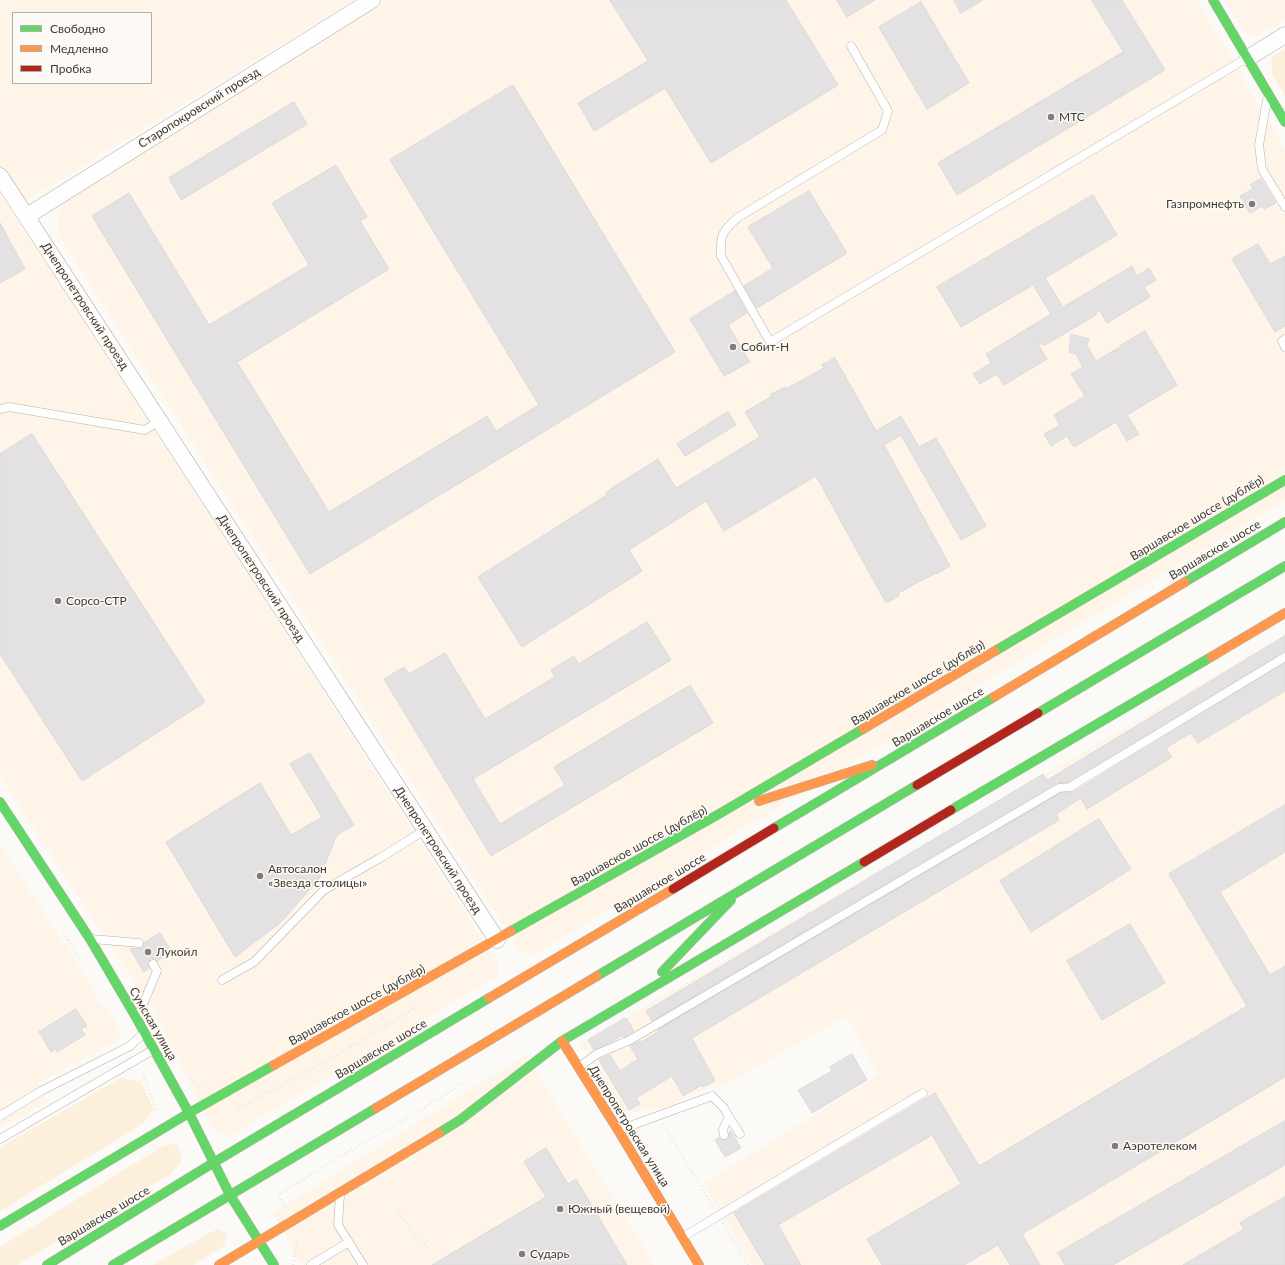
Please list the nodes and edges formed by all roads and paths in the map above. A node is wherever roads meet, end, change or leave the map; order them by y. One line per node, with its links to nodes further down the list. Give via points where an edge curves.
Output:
1 (372, 0): 10 (street, Старопокровский проезд)
2 (1213, 0): 5 (main road)
3 (1285, 35): 5 (street)
4 (851, 46): 5 (lane, via 888,111 882,130 737,218 720,240 721,256 770,342)
5 (1248, 58): 6 (main road)
6 (1269, 94): 7 (main road); 9 (lane, via 1259,145 1262,169)
7 (1285, 122)
8 (0, 176): 10 (street, Днепропетровский проезд)
9 (1285, 207)
10 (27, 216): 14 (street, Днепропетровский проезд)
11 (1285, 339): 12 (lane, via 1282,341)
12 (1285, 347)
13 (0, 409): 14 (lane, via 9,407 145,430)
14 (159, 421): 23 (street, Днепропетровский проезд)
15 (1285, 480): 22 (main road, Варшавское шоссе (дублёр))
16 (1285, 522): 20 (main road, Варшавское шоссе)
17 (1285, 566): 24 (main road)
18 (1285, 612): 32 (main road)
19 (1285, 657): 38 (lane, via 1070,787 1058,788 630,1040 598,1054)
20 (892, 758): 22 (main road); 50 (main road, Варшавское шоссе)
21 (0, 802): 26 (main road, Сумская улица)
22 (720, 814): 27 (main road, Варшавское шоссе (дублёр))
23 (425, 830): 27 (street, Днепропетровский проезд); 31 (lane, via 324,890 254,962)
24 (740, 891): 32 (main road); 52 (main road)
25 (61, 929): 29 (path)
26 (90, 939): 28 (lane); 34 (main road, Сумская улица)
27 (497, 940): 42 (main road, Варшавское шоссе (дублёр))
28 (139, 943)
29 (82, 962)
30 (153, 964): 34 (lane, via 157,970)
31 (222, 980)
32 (641, 993): 36 (main road)
33 (416, 1007): 41 (path, via 332,1058)
34 (137, 1018): 35 (main road, Сумская улица)
35 (144, 1033): 37 (main road, Сумская улица); 44 (lane, via 130,1046 41,1091)
36 (562, 1041): 38 (main road, Днепропетровская улица); 51 (main road, via 460,1120)
37 (153, 1049): 42 (main road, Сумская улица); 49 (lane)
38 (579, 1068): 46 (main road, Днепропетровская улица)
39 (464, 1082): 53 (path)
40 (923, 1092): 55 (lane)
41 (238, 1109)
42 (190, 1113): 50 (main road, Сумская улица); 56 (main road, Варшавское шоссе (дублёр))
43 (657, 1115): 45 (lane, via 712,1096); 46 (lane); 55 (path)
44 (0, 1116)
45 (729, 1117): 47 (lane); 48 (lane, via 723,1129)
46 (618, 1130): 58 (main road, Днепропетровская улица)
47 (740, 1134)
48 (724, 1135)
49 (0, 1139)
50 (213, 1164): 52 (main road, Сумская улица); 62 (main road, Варшавское шоссе)
51 (340, 1191): 59 (main road); 60 (lane, via 338,1225)
52 (230, 1195): 59 (main road, Сумская улица); 63 (main road)
53 (278, 1195)
54 (398, 1209): 61 (path, via 416,1236)
55 (718, 1216): 58 (lane); 70 (path)
56 (0, 1226)
57 (298, 1236): 66 (path)
58 (683, 1237): 69 (main road, Днепропетровская улица)
59 (259, 1241): 64 (main road); 65 (main road, Сумская улица)
60 (349, 1242): 67 (lane); 68 (lane)
61 (429, 1248)
62 (47, 1265)
63 (113, 1265)
64 (219, 1265)
65 (274, 1265)
66 (294, 1265)
67 (311, 1265)
68 (363, 1265)
69 (699, 1265)
70 (748, 1265)

